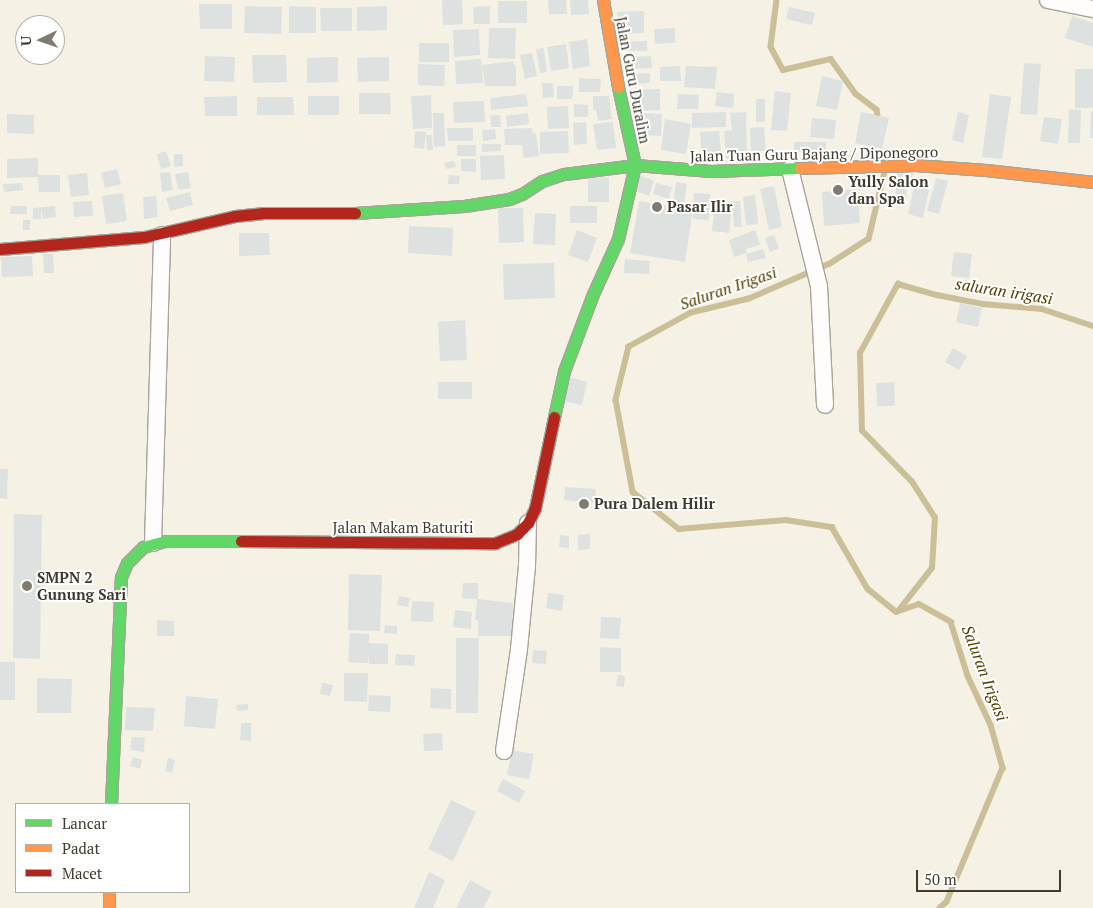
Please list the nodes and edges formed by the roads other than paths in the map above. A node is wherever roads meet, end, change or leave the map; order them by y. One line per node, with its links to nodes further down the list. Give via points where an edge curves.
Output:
1 (603, 0): 4 (street, Jalan Guru Duralim, via 621,107)
2 (1048, 0): 3 (street)
3 (1093, 9)
4 (635, 165): 5 (street, Jalan Tuan Guru Bajang / Diponegoro, via 691,171); 7 (street, via 564,174 542,181 522,194 488,203 365,213 262,213 235,216); 10 (street, via 618,239 564,371 535,508)
5 (790, 169): 6 (street, Jalan Tuan Guru Bajang / Diponegoro, via 915,166); 9 (street, via 819,286)
6 (1093, 182)
7 (162, 235): 8 (street); 11 (street)
8 (0, 250)
9 (825, 405)
10 (528, 523): 11 (street, Jalan Makam Baturiti, via 517,534 495,543); 12 (street, via 519,649)
11 (153, 543): 13 (street, Jalan Makam Baturiti, via 132,556 121,577)
12 (504, 751)
13 (111, 803)
14 (109, 893): 15 (street)
15 (109, 908)

